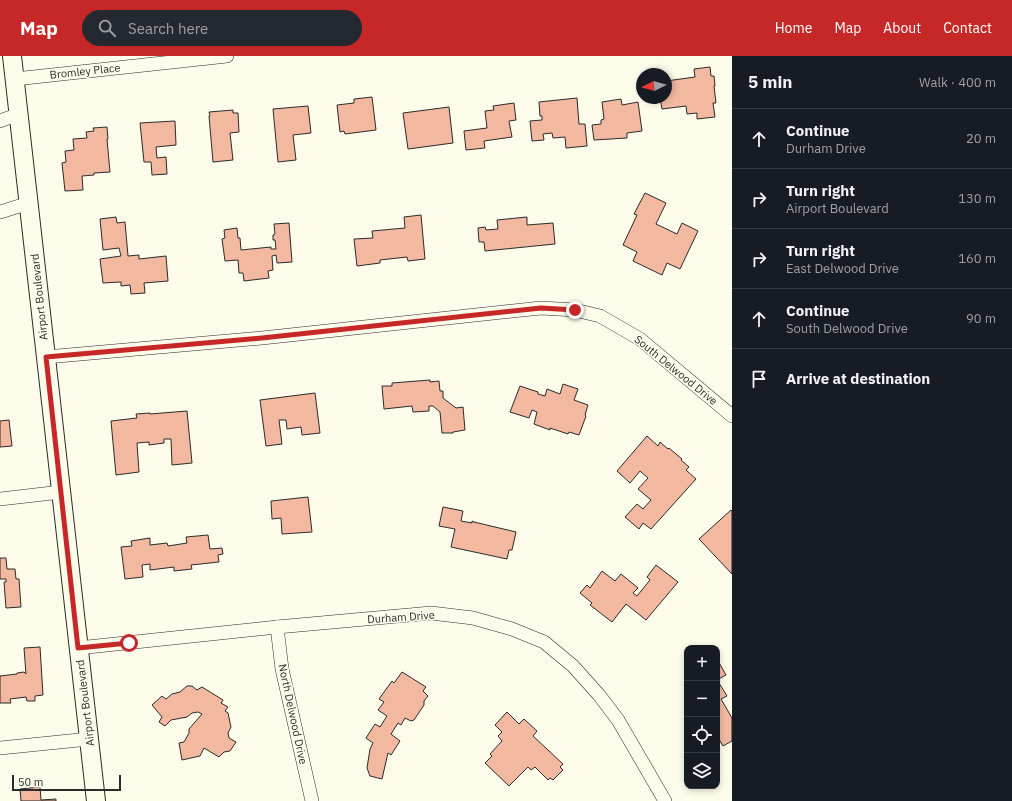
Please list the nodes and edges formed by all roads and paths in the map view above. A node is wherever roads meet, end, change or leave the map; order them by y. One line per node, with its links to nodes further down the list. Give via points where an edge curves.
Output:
1 (12, 56): 3 (main road, Airport Boulevard)
2 (227, 56): 3 (street, Bromley Place)
3 (15, 79): 4 (main road, Airport Boulevard)
4 (19, 114): 5 (street); 6 (main road, Airport Boulevard)
5 (0, 121)
6 (29, 203): 7 (street); 8 (main road, Airport Boulevard)
7 (0, 212)
8 (46, 357): 9 (street, South Delwood Drive, via 262,338 541,308 575,310 600,316 640,339); 10 (main road, Airport Boulevard)
9 (732, 416)
10 (61, 492): 11 (street); 13 (main road, Airport Boulevard)
11 (0, 499)
12 (277, 627): 13 (street, Durham Drive); 17 (street, North Delwood Drive, via 282,669); 18 (street, Durham Drive, via 431,613 474,618 544,642 573,666 599,695 618,720)
13 (78, 648): 14 (main road, Airport Boulevard)
14 (89, 739): 15 (street); 16 (main road, Airport Boulevard)
15 (0, 748)
16 (96, 801)
17 (312, 801)
18 (665, 801)

